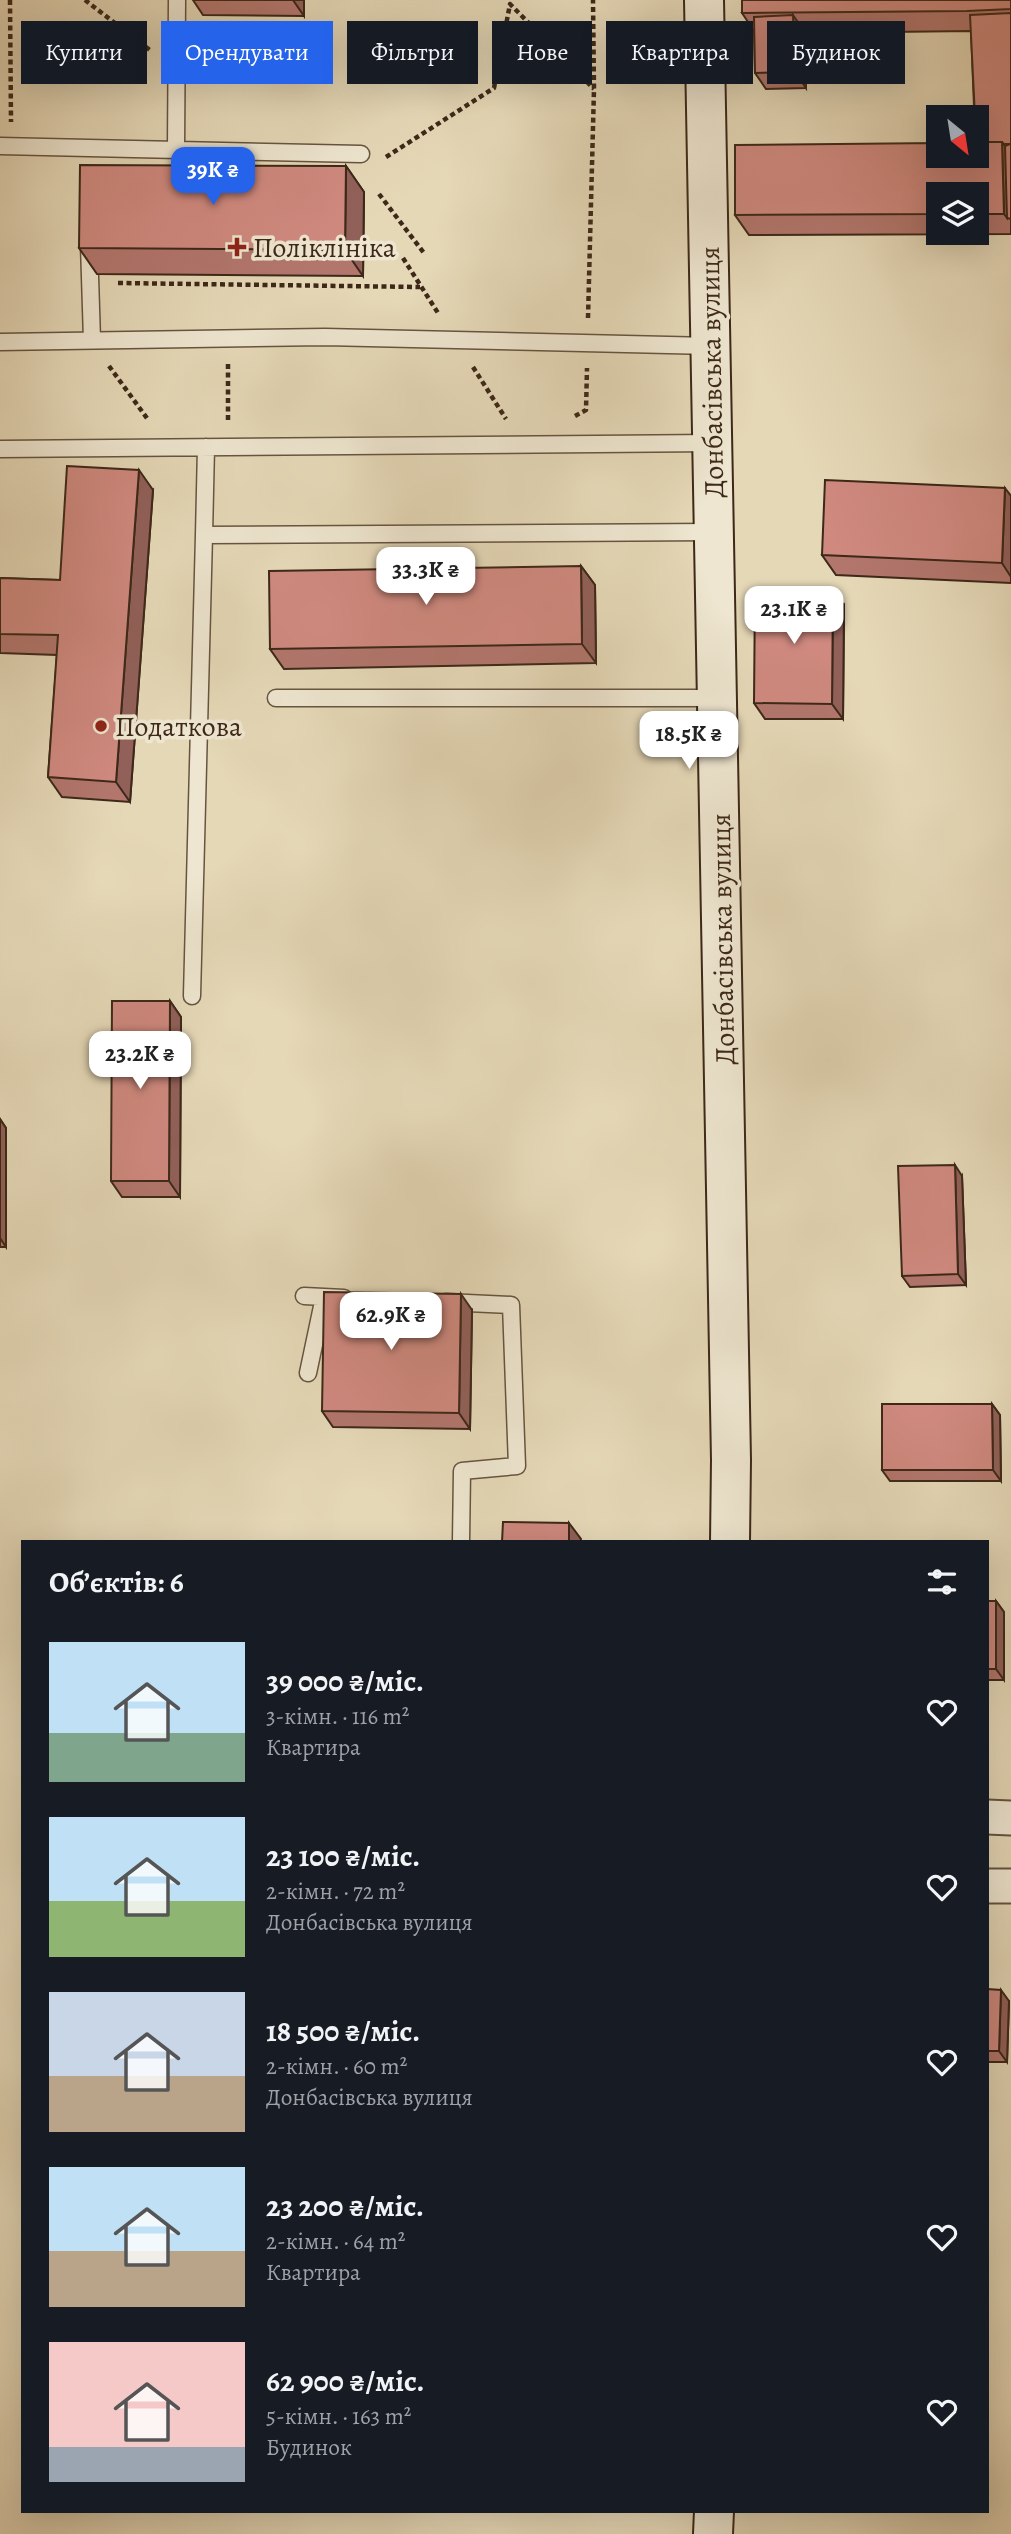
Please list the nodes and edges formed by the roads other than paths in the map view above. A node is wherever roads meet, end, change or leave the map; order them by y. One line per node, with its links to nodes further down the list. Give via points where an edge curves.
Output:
1 (177, 0): 4 (lane)
2 (705, 0): 9 (street, Донбасівська вулиця)
3 (5, 147): 4 (lane, via 86,155)
4 (176, 149): 5 (lane)
5 (361, 155)
6 (88, 231): 7 (lane)
7 (92, 340): 8 (lane); 9 (lane, via 324,337)
8 (0, 342)
9 (711, 346): 10 (street, Донбасівська вулиця)
10 (713, 443): 11 (lane); 13 (street, Донбасівська вулиця)
11 (206, 447): 12 (lane); 14 (lane)
12 (0, 449)
13 (715, 532): 14 (lane); 16 (street, Донбасівська вулиця)
14 (204, 535): 17 (lane)
15 (276, 698): 16 (lane)
16 (718, 698): 24 (street, Донбасівська вулиця)
17 (192, 996)
18 (304, 1296): 19 (lane)
19 (324, 1297): 20 (lane); 22 (lane)
20 (364, 1299)
21 (431, 1302): 23 (lane, via 511,1305 517,1466 462,1471)
22 (309, 1373)
23 (461, 1540)
24 (730, 1540)
25 (989, 1817): 26 (street)
26 (1011, 1818)
27 (989, 1886): 28 (street)
28 (1011, 1886)
29 (714, 2513): 30 (street)
30 (713, 2534)

